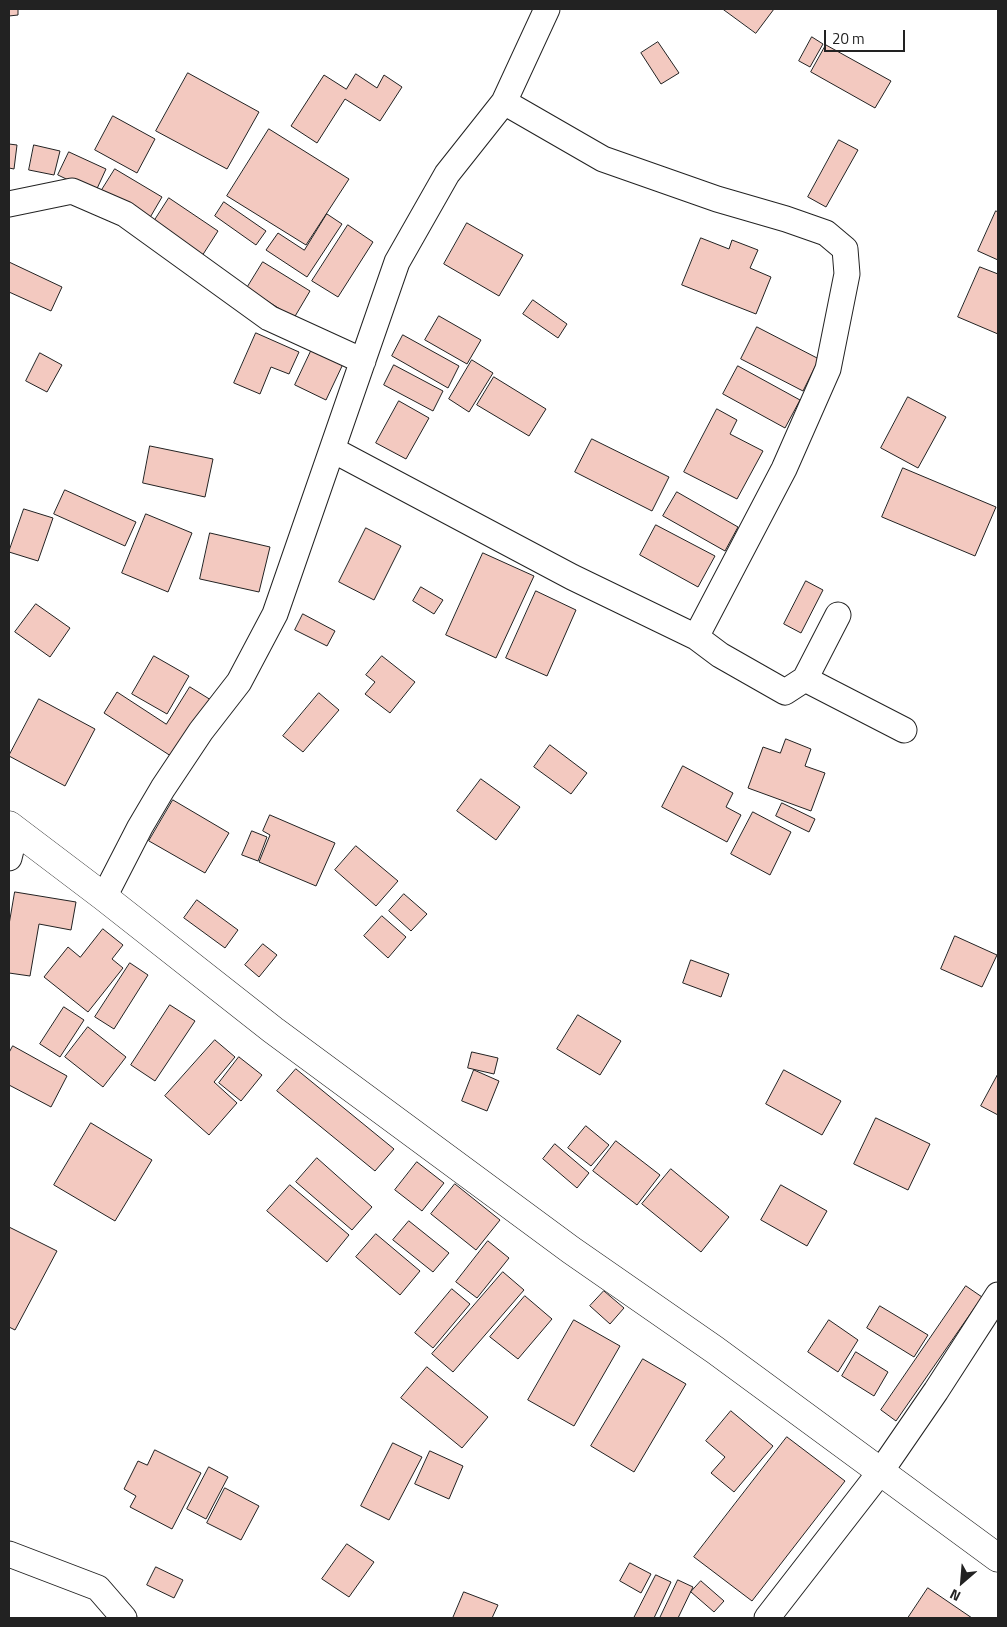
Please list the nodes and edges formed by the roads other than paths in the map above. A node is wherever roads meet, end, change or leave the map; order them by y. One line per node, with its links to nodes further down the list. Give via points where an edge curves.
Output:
1 (547, 9): 2 (street)
2 (504, 102): 4 (street, via 447,174 397,262); 7 (street, via 603,159 826,233 845,249 847,274 828,369 784,469)
3 (9, 204): 4 (street, via 72,191 125,214 269,318)
4 (363, 361): 5 (street)
5 (332, 450): 7 (street, via 572,578); 12 (street, via 275,614 240,682 200,731 163,788)
6 (838, 615): 8 (street)
7 (696, 637): 8 (street, via 720,656 785,692)
8 (805, 679): 9 (street)
9 (904, 730)
10 (13, 828): 11 (street); 12 (main road)
11 (9, 858)
12 (104, 897): 14 (main road, via 289,1042 563,1244)
13 (998, 1295): 14 (street)
14 (881, 1471): 16 (main road); 18 (street)
15 (9, 1554): 17 (street, via 98,1588)
16 (998, 1558)
17 (124, 1618)
18 (767, 1618)

